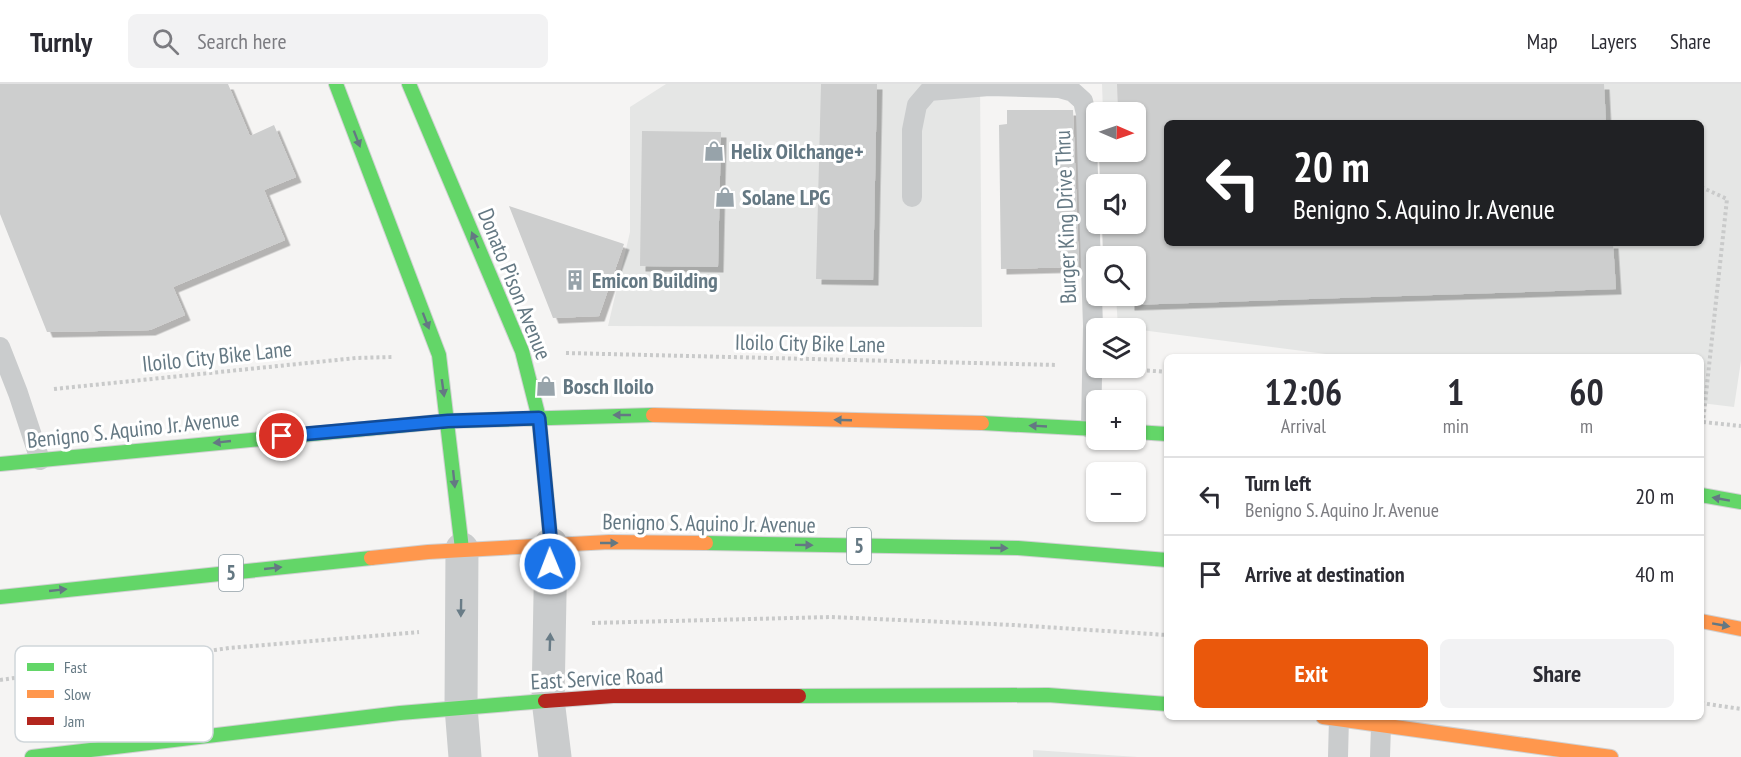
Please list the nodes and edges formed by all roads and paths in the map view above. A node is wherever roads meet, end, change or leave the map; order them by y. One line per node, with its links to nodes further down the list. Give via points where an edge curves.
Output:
1 (336, 84): 8 (main road, one-way to 8)
2 (409, 84): 7 (main road, Donato Pison Avenue, one-way to 2)
3 (1704, 188): 13 (path, via 1728,199)
4 (912, 197): 5 (lane, Burger King Drive Thru, via 912,130 917,105 929,91 989,86 1073,92 1083,101 1086,114)
5 (1093, 318)
6 (0, 347): 12 (lane)
7 (522, 351): 9 (path, Iloilo City Bike Lane); 14 (main road, Donato Pison Avenue)
8 (439, 355): 12 (path, Iloilo City Bike Lane, via 356,358); 15 (main road, one-way to 15)
9 (1086, 367)
10 (1146, 370): 11 (path)
11 (1164, 372)
12 (18, 393): 21 (lane)
13 (1704, 404)
14 (539, 418): 15 (main road, Benigno S. Aquino Jr. Avenue); 18 (main road, Benigno S. Aquino Jr. Avenue, one-way to 14, via 680,415); 25 (main road, Donato Pison Avenue)
15 (448, 421): 21 (main road, Benigno S. Aquino Jr. Avenue, one-way to 21); 26 (main road, one-way to 26)
16 (1704, 421): 17 (path)
17 (1741, 426)
18 (1086, 429)
19 (1146, 433): 20 (main road)
20 (1164, 434)
21 (40, 460): 22 (main road, Benigno S. Aquino Jr. Avenue)
22 (0, 464)
23 (1704, 496): 24 (main road, one-way to 23)
24 (1741, 502)
25 (551, 544): 26 (main road, Benigno S. Aquino Jr. Avenue / 5); 27 (main road, Benigno S. Aquino Jr. Avenue / 5, one-way to 27, via 1018,548); 31 (street, one-way to 25)
26 (462, 549): 28 (main road, Benigno S. Aquino Jr. Avenue / 5, one-way to 26); 34 (street, one-way to 34)
27 (1164, 560)
28 (0, 597)
29 (1704, 622): 30 (main road, one-way to 30)
30 (1741, 629)
31 (548, 700): 33 (main road, East Service Road, via 1048,695); 34 (main road, East Service Road); 44 (street)
32 (1704, 703): 35 (path)
33 (1164, 704)
34 (461, 707): 39 (main road, East Service Road, via 326,721); 43 (street)
35 (1741, 709)
36 (1331, 720): 45 (lane)
37 (1344, 720): 38 (main road)
38 (1381, 726): 46 (lane); 47 (main road)
39 (213, 740)
40 (201, 742): 41 (main road, East Service Road)
41 (159, 749): 42 (main road, East Service Road)
42 (32, 757)
43 (465, 757)
44 (555, 757)
45 (1338, 757)
46 (1380, 757)
47 (1611, 757)

